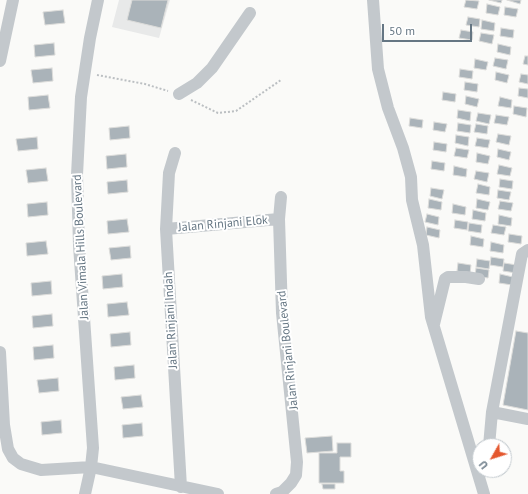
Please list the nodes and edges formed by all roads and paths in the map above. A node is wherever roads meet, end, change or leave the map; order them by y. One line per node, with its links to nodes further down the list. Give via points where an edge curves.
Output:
1 (13, 0): 5 (street)
2 (98, 0): 19 (street, Jalan Vimala Hills Boulevard, via 82,96 77,176 92,441)
3 (373, 0): 13 (street, via 378,69 411,177 412,200 423,245)
4 (250, 13): 6 (street, via 212,68 197,83)
5 (0, 61)
6 (179, 94)
7 (175, 154): 10 (street, Jalan Rinjani Indah, via 169,173)
8 (281, 197): 9 (street, Jalan Rinjani Boulevard)
9 (279, 219): 10 (street, Jalan Rinjani Elok); 24 (street, Jalan Rinjani Boulevard, via 282,313 297,462 296,475 282,492)
10 (166, 229): 21 (street, Jalan Rinjani Indah)
11 (528, 250): 15 (street, via 522,254)
12 (479, 279): 13 (street, via 445,279)
13 (433, 327): 25 (street)
14 (0, 352): 17 (street)
15 (492, 412): 16 (street); 18 (street)
16 (528, 419)
17 (2, 424): 19 (street, via 8,449 13,458 21,464 41,470)
18 (490, 438)
19 (91, 467): 21 (street); 22 (street, Jalan Vimala Hills Boulevard)
20 (485, 478): 25 (street)
21 (181, 487): 23 (street)
22 (85, 494)
23 (218, 494)
24 (276, 494)
25 (484, 494)

